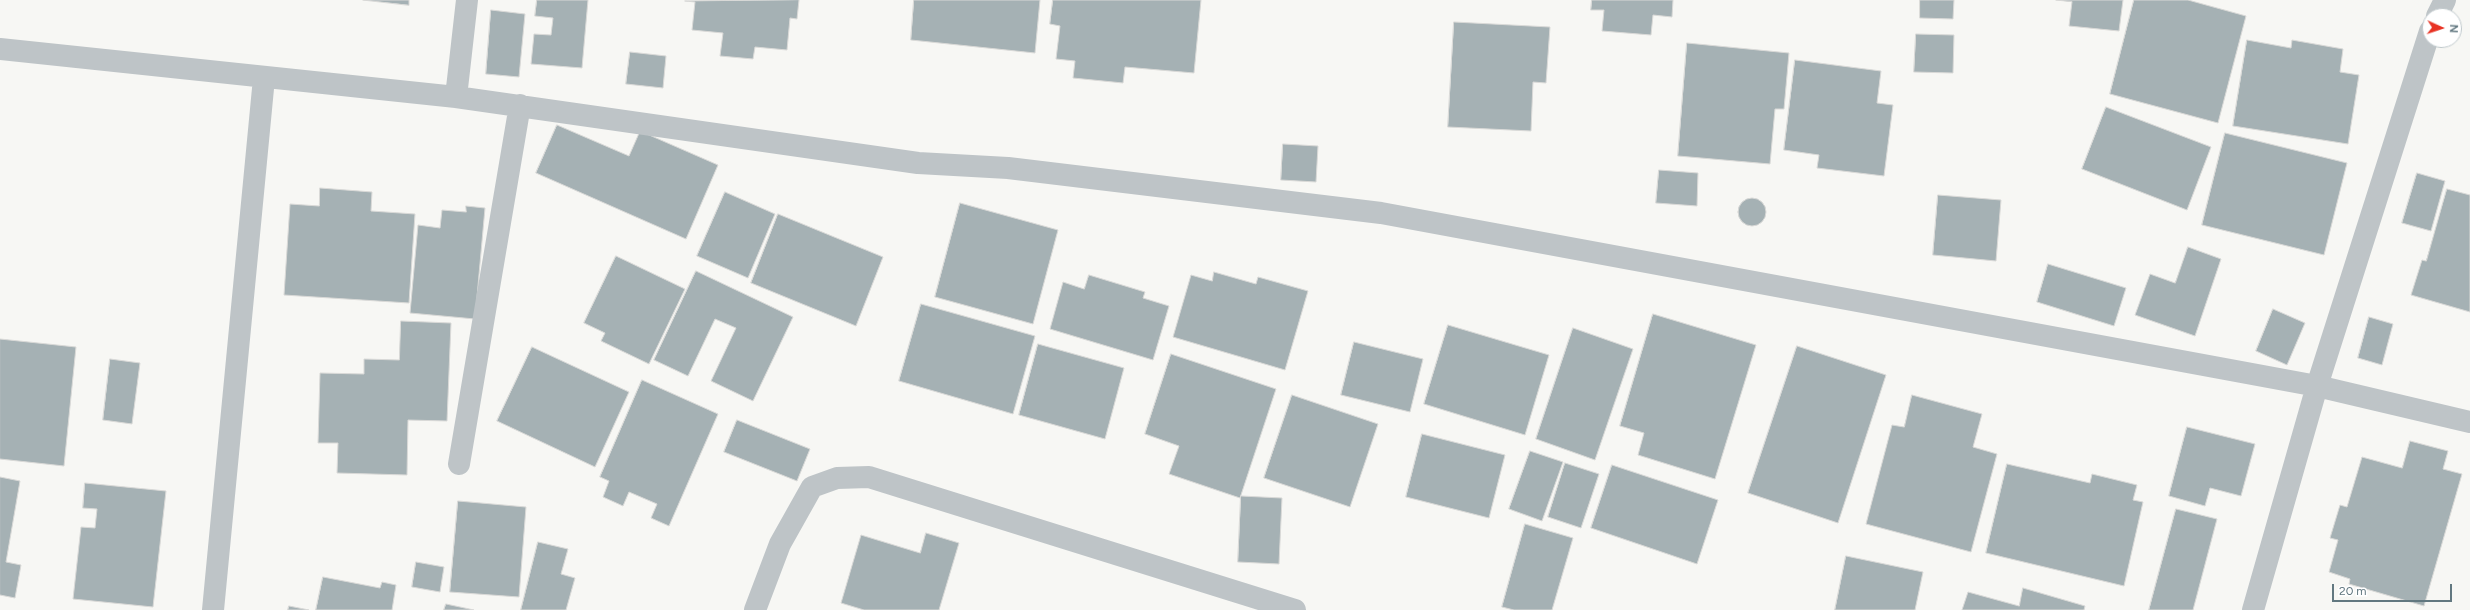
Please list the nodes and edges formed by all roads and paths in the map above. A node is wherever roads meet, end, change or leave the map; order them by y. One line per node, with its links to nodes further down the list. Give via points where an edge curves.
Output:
1 (467, 0): 5 (street)
2 (2425, 48): 7 (street)
3 (0, 49): 4 (street)
4 (264, 78): 5 (street); 10 (street)
5 (456, 97): 6 (street)
6 (520, 106): 7 (street, via 918,163 1008,168 1381,213); 9 (street)
7 (2317, 386): 8 (street); 13 (street)
8 (2470, 422)
9 (460, 464)
10 (213, 610)
11 (755, 610): 12 (street, via 780,544 812,488 837,478 869,477)
12 (1295, 610)
13 (2253, 610)

